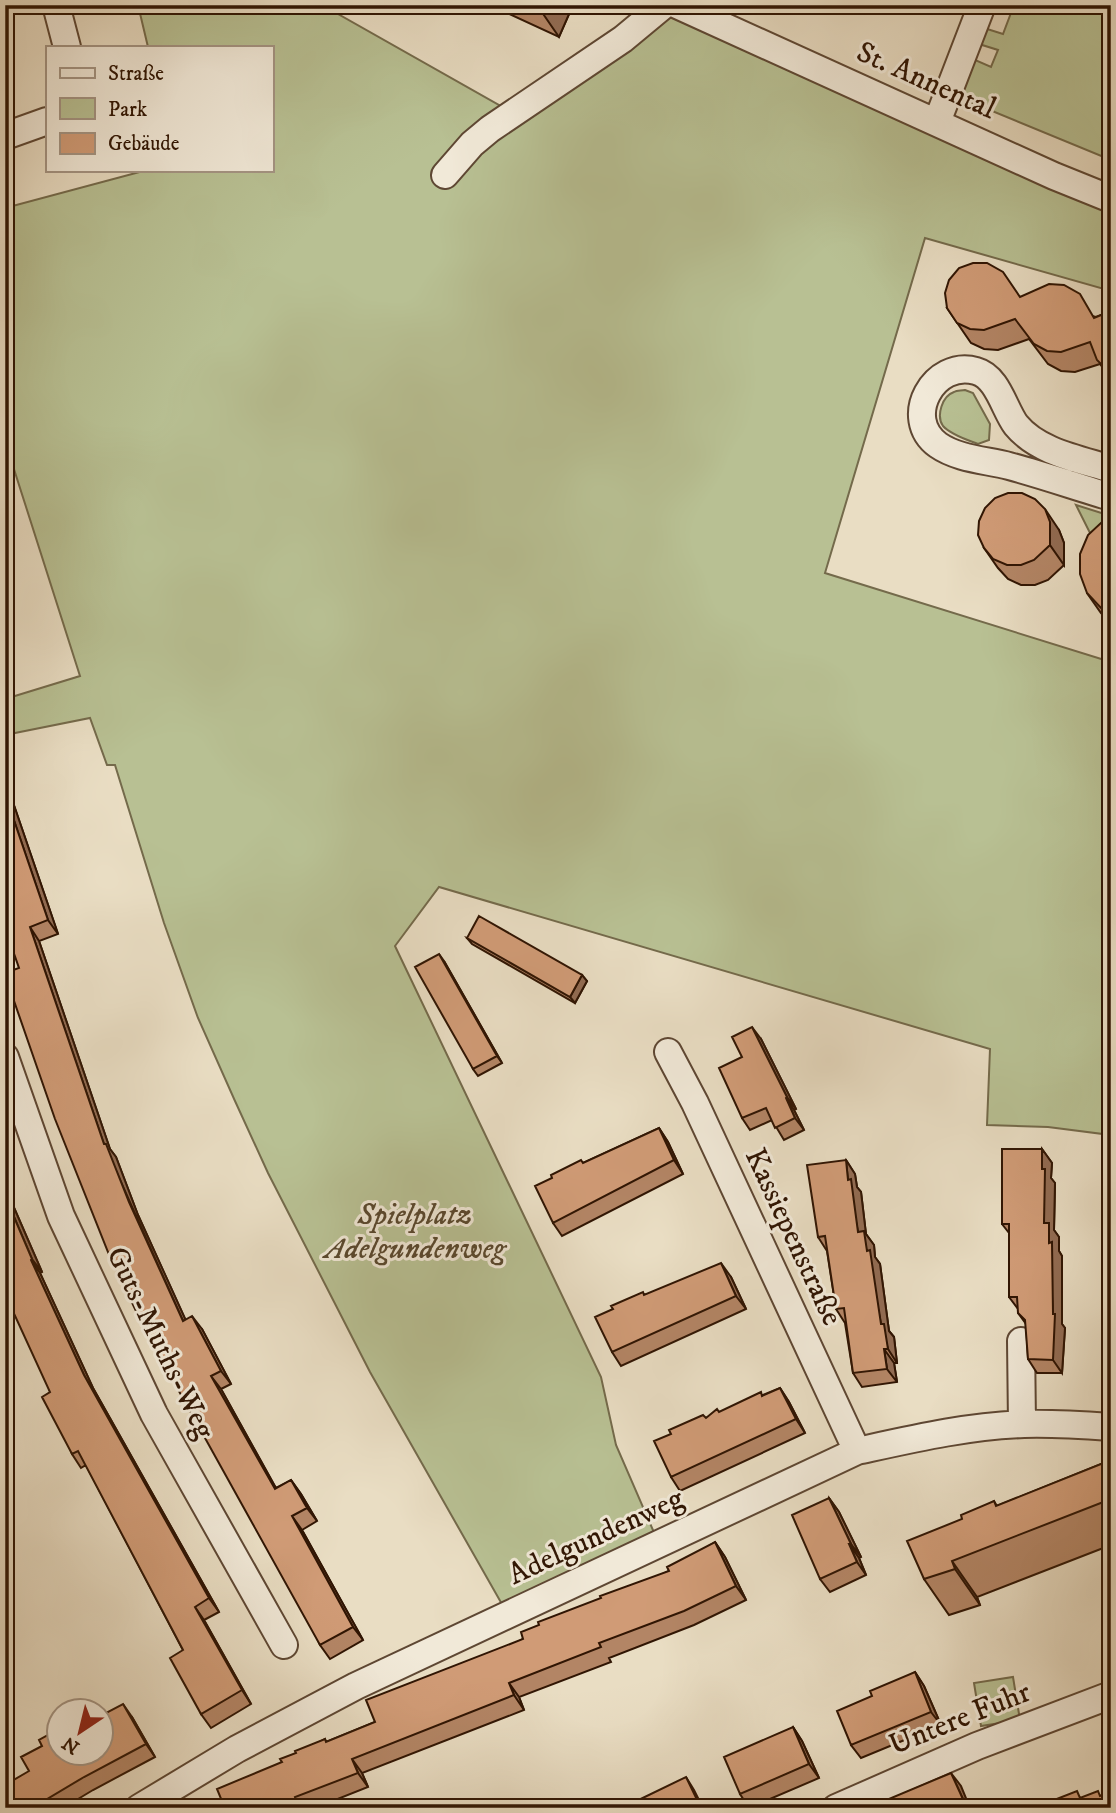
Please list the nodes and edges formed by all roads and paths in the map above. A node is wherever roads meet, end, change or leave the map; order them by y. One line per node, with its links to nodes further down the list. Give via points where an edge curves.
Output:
1 (56, 5): 5 (street)
2 (664, 5): 9 (street, via 490,129)
3 (677, 5): 7 (street, St. Annental)
4 (982, 5): 7 (street)
5 (67, 46)
6 (46, 121): 8 (street)
7 (937, 122): 10 (street, St. Annental)
8 (5, 136)
9 (445, 175)
10 (1111, 199)
11 (1111, 470): 12 (street, via 1024,435 986,375 962,369 942,376 926,393 922,418 938,444)
12 (1111, 497)
13 (668, 1052): 18 (street, Kassiepenstraße)
14 (5, 1057): 19 (street, Guts-Muths-Weg, via 61,1216 142,1389)
15 (1021, 1341): 16 (street)
16 (1022, 1424): 17 (street, Adelgundenweg); 18 (street, Adelgundenweg, via 920,1437)
17 (1111, 1427)
18 (857, 1451): 21 (street, Adelgundenweg, via 356,1686)
19 (284, 1645)
20 (1111, 1695): 22 (street, Untere Fuhr, via 977,1746)
21 (139, 1808)
22 (835, 1808)

